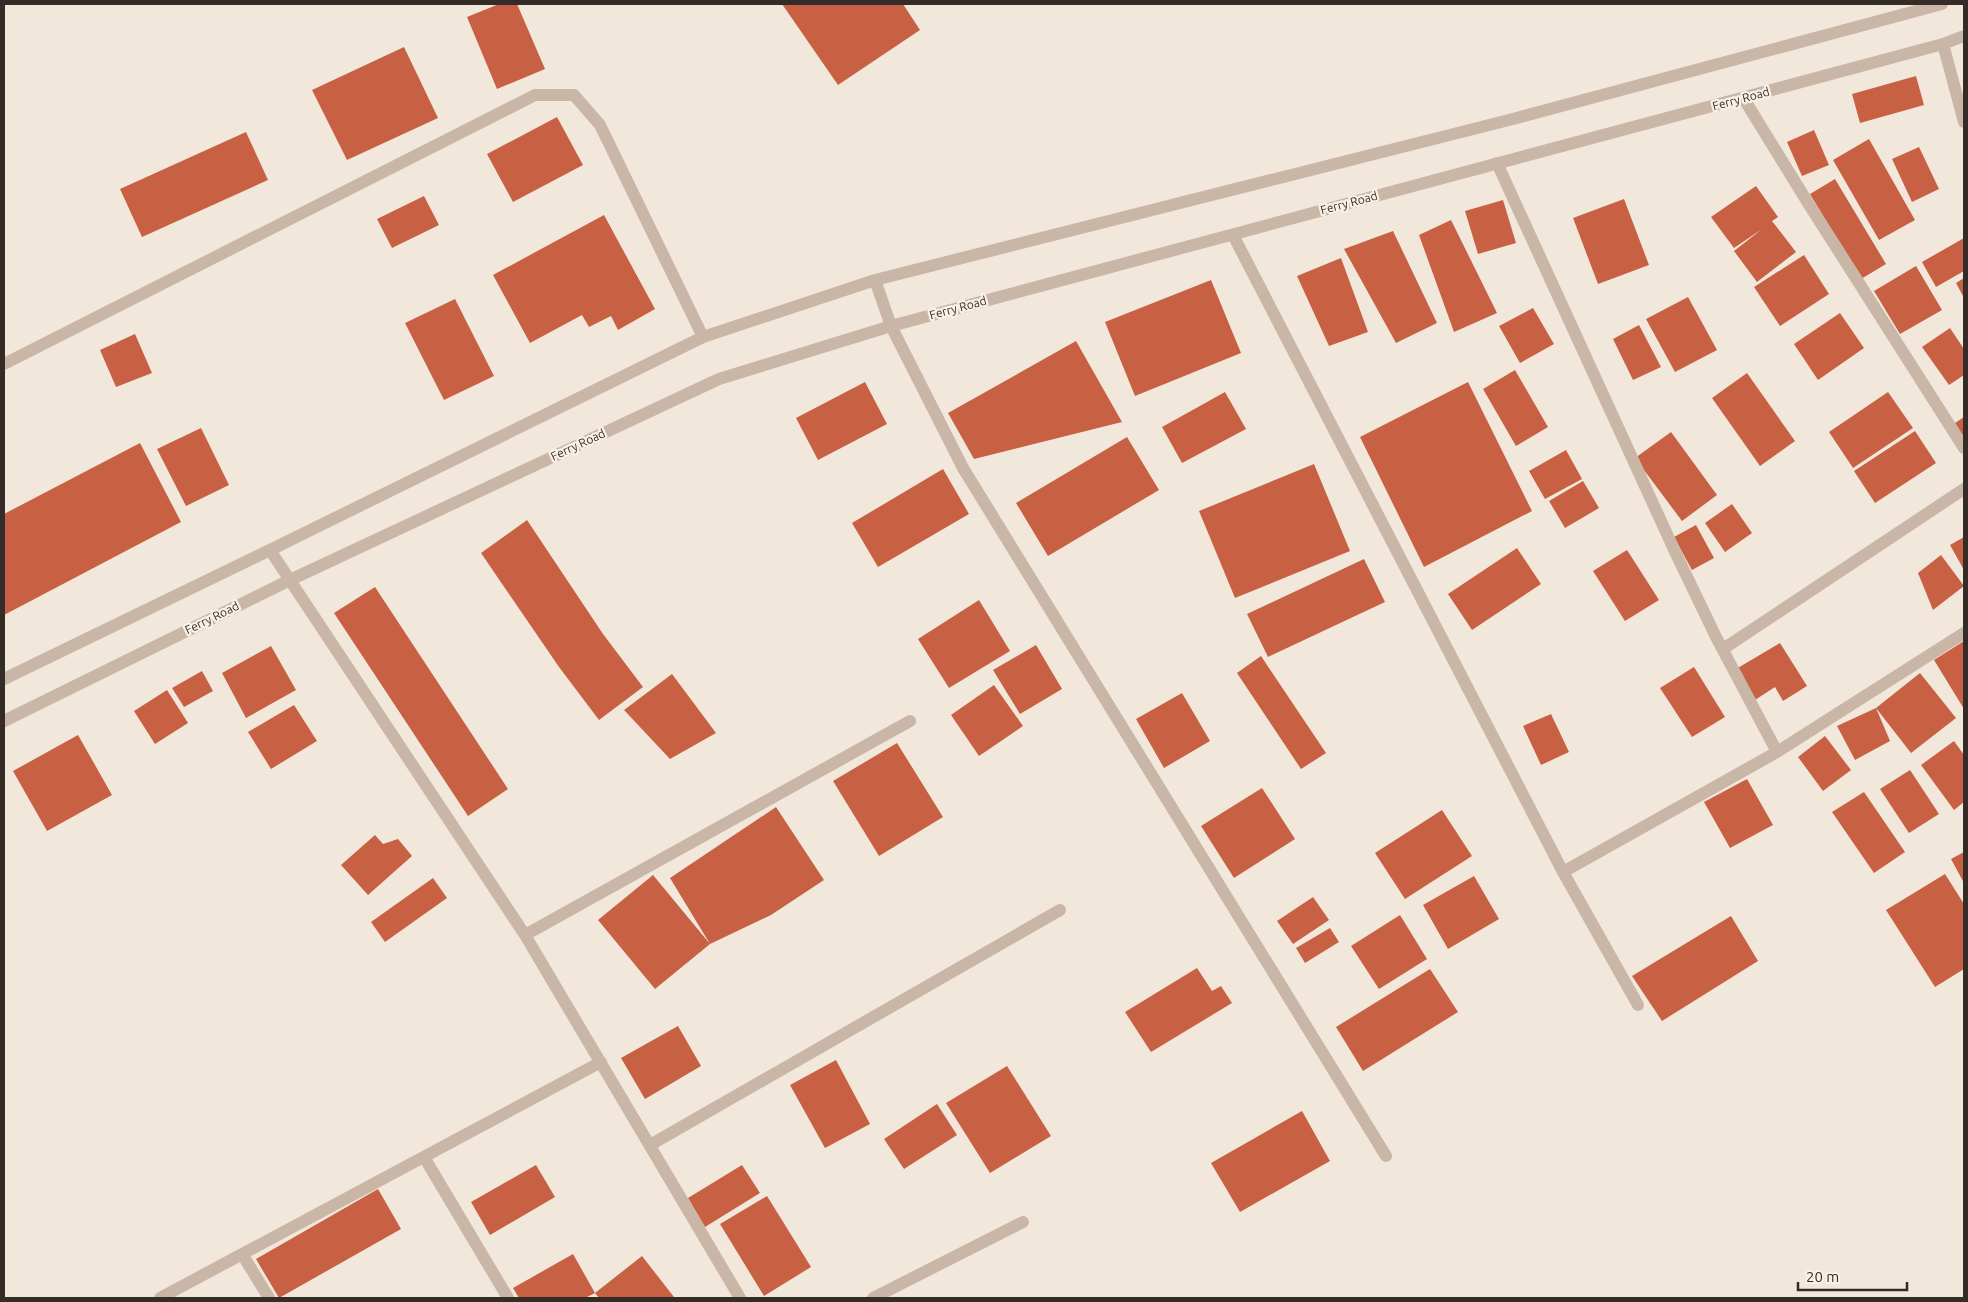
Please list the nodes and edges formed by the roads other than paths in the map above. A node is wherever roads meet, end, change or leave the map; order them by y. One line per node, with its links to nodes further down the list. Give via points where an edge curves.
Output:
1 (1942, 4): 8 (street, via 1509,120)
2 (1964, 36): 3 (street, Ferry Road)
3 (1943, 44): 4 (street, Ferry Road); 5 (street)
4 (1744, 99): 6 (street, Ferry Road); 12 (street)
5 (1964, 122)
6 (1497, 163): 7 (street, Ferry Road); 17 (street)
7 (1233, 235): 9 (street, Ferry Road); 22 (street)
8 (875, 280): 9 (street); 10 (street)
9 (892, 326): 15 (street, Ferry Road, via 719,379); 28 (street, via 963,468)
10 (703, 337): 11 (street, via 600,125 574,95 535,95); 14 (street)
11 (4, 364)
12 (1964, 448)
13 (1964, 489): 17 (street)
14 (270, 550): 15 (street); 18 (street)
15 (290, 580): 19 (street, Ferry Road); 24 (street)
16 (1964, 633): 21 (street)
17 (1723, 649): 21 (street)
18 (4, 679)
19 (4, 721)
20 (910, 721): 24 (street)
21 (1778, 752): 22 (street)
22 (1563, 872): 25 (street)
23 (1060, 910): 27 (street)
24 (525, 935): 26 (street)
25 (1638, 1005)
26 (601, 1062): 27 (street); 29 (street)
27 (650, 1145): 35 (street)
28 (1386, 1156)
29 (424, 1157): 31 (street); 34 (street)
30 (1023, 1222): 36 (street)
31 (242, 1254): 32 (street); 33 (street)
32 (160, 1298)
33 (269, 1298)
34 (508, 1298)
35 (740, 1298)
36 (873, 1298)

